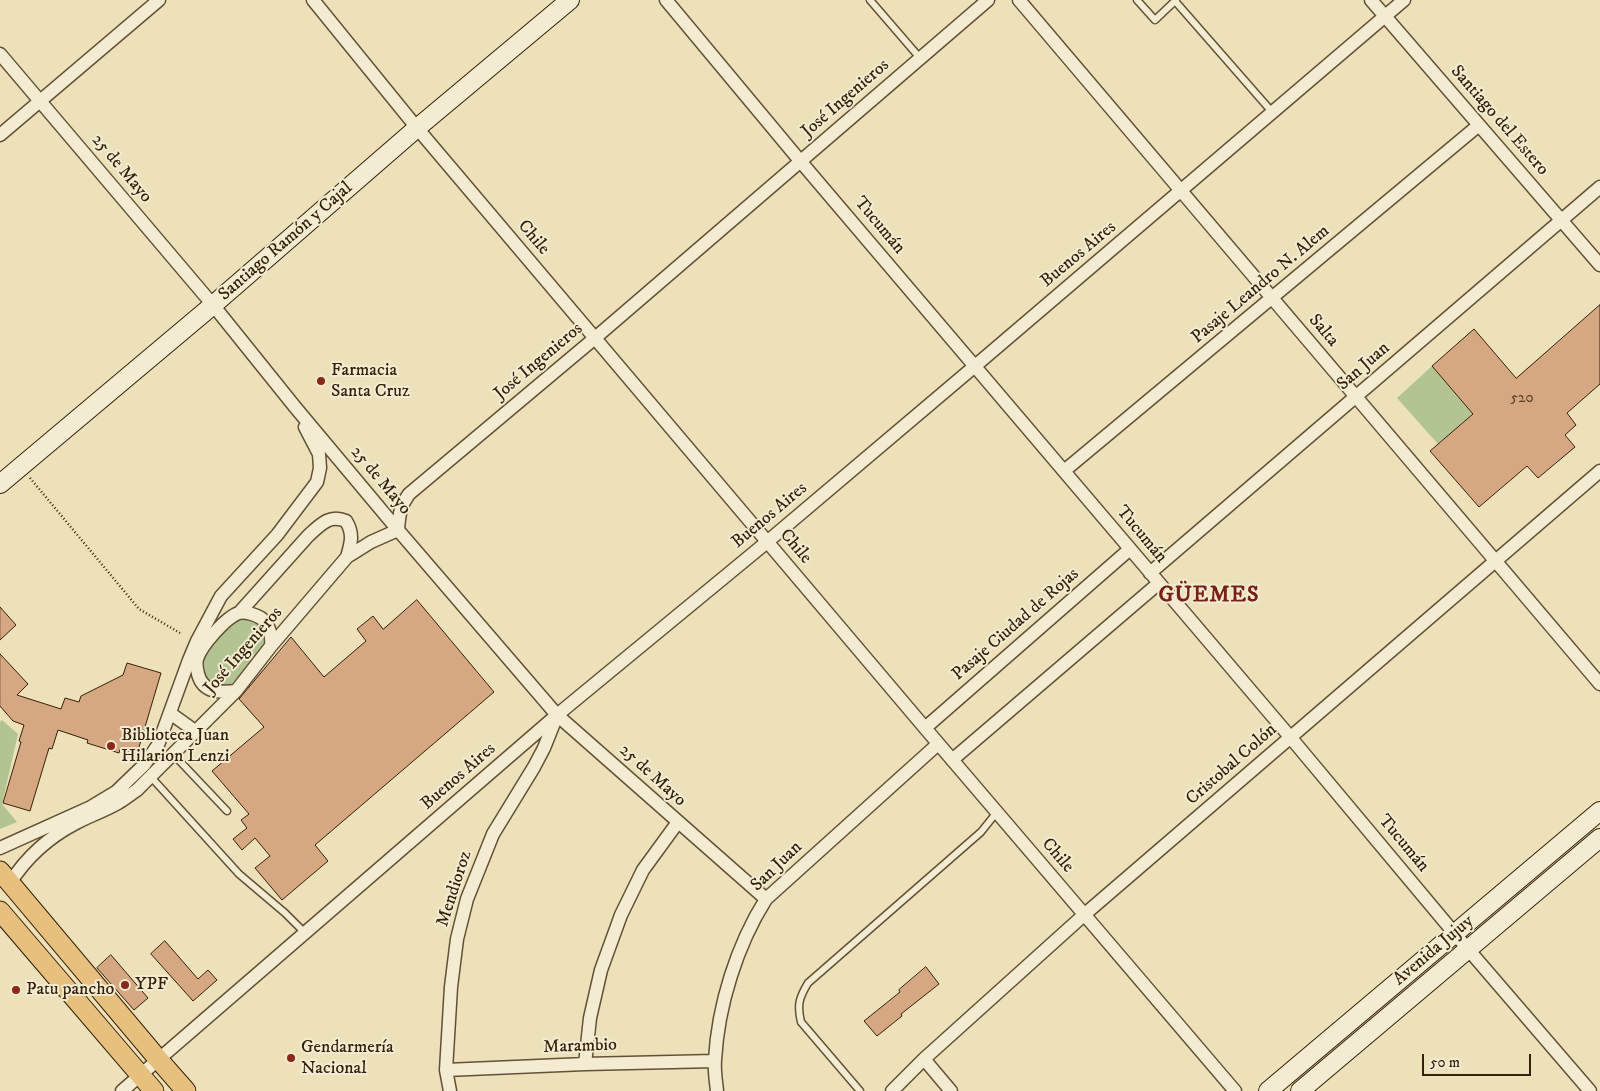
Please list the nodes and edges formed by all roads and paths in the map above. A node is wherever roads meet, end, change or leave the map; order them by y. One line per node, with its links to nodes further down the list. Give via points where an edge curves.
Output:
1 (159, 0): 15 (street)
2 (313, 0): 18 (street, Chile)
3 (570, 0): 18 (street, Santiago Ramón y Cajal)
4 (666, 0): 20 (street, Tucumán)
5 (870, 0): 14 (lane)
6 (988, 0): 14 (street, José Ingenieros)
7 (1019, 0): 22 (street, Salta)
8 (1137, 0): 11 (lane, via 1154,20)
9 (1371, 0): 12 (street, Santiago del Estero)
10 (1404, 0): 12 (street, Buenos Aires)
11 (1176, 1): 16 (lane)
12 (1385, 16): 16 (street, Buenos Aires); 17 (street, Santiago del Estero)
13 (0, 54): 15 (street, 25 de Mayo)
14 (920, 58): 20 (street, José Ingenieros)
15 (40, 101): 19 (street); 26 (street, 25 de Mayo)
16 (1272, 113): 22 (street, Buenos Aires)
17 (1479, 124): 23 (street, Santiago del Estero); 25 (street, Pasaje Leandro N. Alem)
18 (417, 128): 26 (street, Santiago Ramón y Cajal); 27 (street, Chile)
19 (0, 135)
20 (801, 162): 27 (street, José Ingenieros); 28 (street, Tucumán)
21 (1600, 187): 23 (street, San Juan)
22 (1182, 190): 25 (street, Salta); 28 (street, Buenos Aires)
23 (1561, 220): 24 (street, Santiago del Estero); 29 (street, San Juan)
24 (1600, 265)
25 (1273, 298): 29 (street, Salta); 33 (street, Pasaje Leandro N. Alem)
26 (213, 305): 30 (street, 25 de Mayo); 31 (street, Santiago Ramón y Cajal)
27 (595, 338): 35 (street, José Ingenieros, via 408,494 399,512); 36 (street, Chile)
28 (975, 366): 33 (street, Tucumán); 36 (street, Buenos Aires)
29 (1355, 397): 39 (street, Salta); 40 (street, San Juan)
30 (295, 407): 35 (street, 25 de Mayo); 45 (street, via 318,454 317,482 276,535 221,596 197,641)
31 (21, 466): 34 (street, Santiago Ramón y Cajal); 43 (path, via 139,609)
32 (1600, 471): 39 (street, Cristobal Colón)
33 (1064, 472): 37 (street, Tucumán)
34 (2, 479)
35 (398, 530): 38 (street, José Ingenieros); 49 (street, 25 de Mayo)
36 (767, 542): 49 (street, Buenos Aires); 50 (street, Chile)
37 (1130, 549): 40 (street, Tucumán); 50 (street, Pasaje Ciudad de Rojas)
38 (347, 557): 42 (street, via 352,538 350,528 346,521 333,518 308,536); 44 (street, José Ingenieros)
39 (1495, 561): 46 (street, Salta); 52 (street, Cristobal Colón)
40 (1150, 573): 41 (street, Tucumán)
41 (1159, 583): 52 (street, Tucumán); 56 (street)
42 (239, 613): 44 (street, via 255,615 265,622 272,639); 45 (street, via 216,632)
43 (180, 633)
44 (271, 646): 47 (street, José Ingenieros)
45 (193, 660): 47 (street, via 202,684 207,688 216,692); 48 (street)
46 (1600, 684)
47 (236, 691): 51 (street, José Ingenieros)
48 (170, 713): 51 (street); 54 (street)
49 (557, 715): 61 (street, 25 de Mayo); 68 (street, Buenos Aires); 75 (street, Mendioroz, via 537,761 493,834 467,899 457,939 451,987)
50 (925, 728): 53 (street, Chile)
51 (195, 731): 55 (street, José Ingenieros)
52 (1291, 738): 67 (street, Cristobal Colón); 69 (street, Tucumán)
53 (938, 744): 56 (street, Chile); 65 (street, San Juan)
54 (158, 745): 55 (street); 63 (street, via 144,765 116,792 91,807)
55 (173, 754): 57 (street, José Ingenieros); 58 (lane)
56 (952, 760): 60 (street, Chile)
57 (151, 777): 64 (street, José Ingenieros, via 120,802 59,833 19,870); 68 (lane, via 239,874)
58 (226, 810)
59 (1600, 811): 69 (street, Avenida Jujuy)
60 (997, 812): 67 (street, Chile); 83 (lane, via 981,832 808,983 801,996 798,1009 801,1022)
61 (678, 822): 65 (street, 25 de Mayo); 74 (street, via 643,870 621,915 601,970 590,1018)
62 (1600, 838): 70 (street, Avenida Jujuy)
63 (0, 848)
64 (5, 877): 71 (main road)
65 (766, 898): 73 (street, San Juan, via 753,919 733,968 719,1026)
66 (0, 911): 76 (main road)
67 (1085, 914): 72 (street, Cristobal Colón); 86 (street, Chile)
68 (305, 933): 71 (street, Buenos Aires)
69 (1455, 934): 70 (street, Tucumán); 87 (street, Avenida Jujuy)
70 (1467, 948): 88 (street, Avenida Jujuy); 89 (street, Tucumán)
71 (158, 1059): 76 (street, Buenos Aires); 79 (main road)
72 (924, 1059): 84 (street, Cristobal Colón); 85 (street)
73 (715, 1061): 74 (street, Marambio); 82 (street, San Juan)
74 (585, 1064): 75 (street, Marambio)
75 (446, 1070): 80 (street); 81 (street, Mendioroz)
76 (140, 1075): 77 (street, Buenos Aires); 78 (main road)
77 (122, 1091)
78 (154, 1091)
79 (186, 1091)
80 (444, 1091)
81 (450, 1091)
82 (717, 1091)
83 (860, 1091)
84 (892, 1091)
85 (951, 1091)
86 (1234, 1091)
87 (1268, 1091)
88 (1300, 1091)
89 (1590, 1091)

